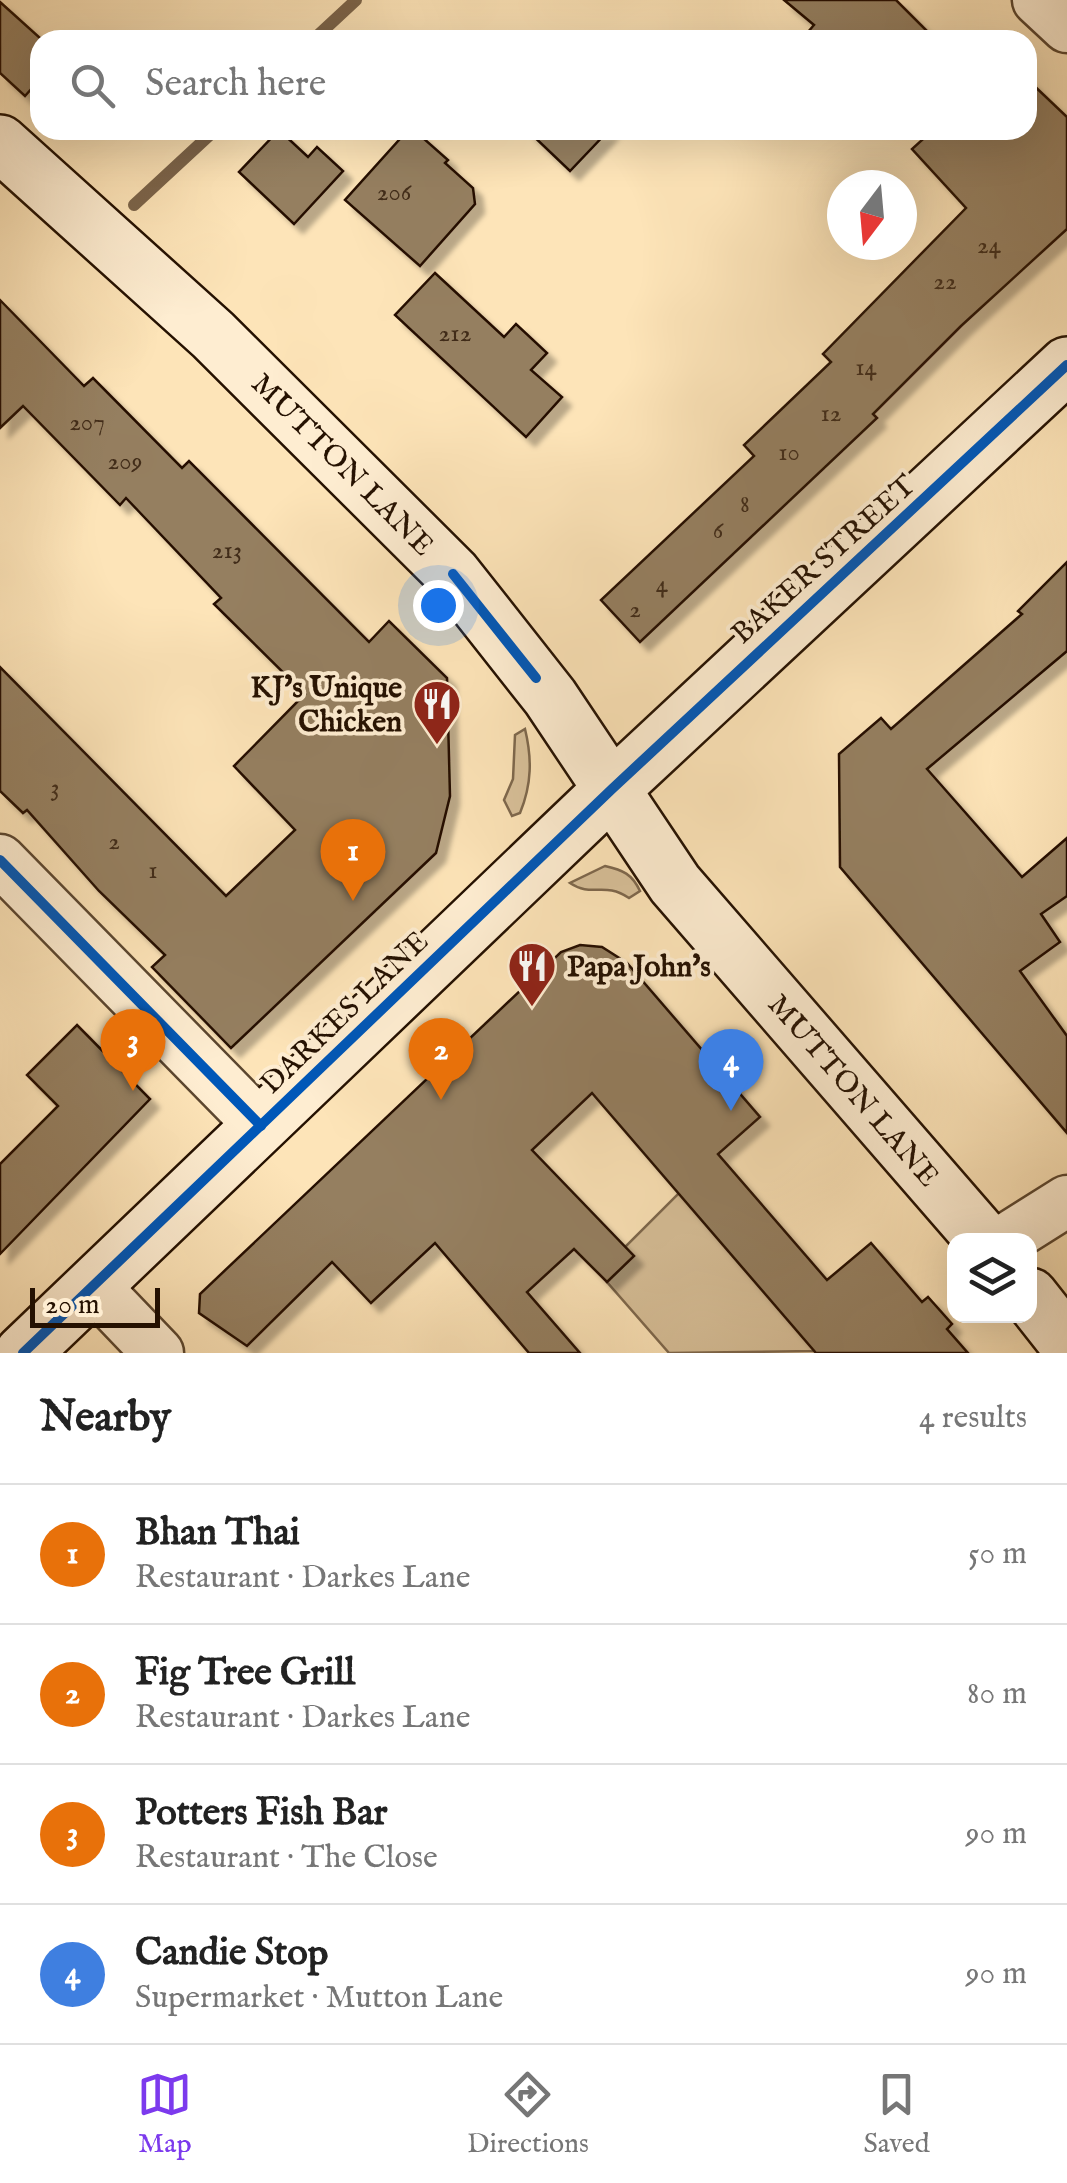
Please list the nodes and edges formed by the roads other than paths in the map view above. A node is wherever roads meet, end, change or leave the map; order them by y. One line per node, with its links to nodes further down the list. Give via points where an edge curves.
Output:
1 (1038, 0): 2 (street)
2 (1067, 27)
3 (0, 144): 5 (main road, MUTTON LANE, via 213,334 453,574)
4 (1067, 365): 5 (main road, BAKER STREET)
5 (612, 789): 7 (main road, DARKES LANE); 9 (main road, MUTTON LANE, via 675,884)
6 (0, 860): 7 (street)
7 (261, 1126): 11 (main road, DARKES LANE)
8 (1067, 1202): 10 (street)
9 (978, 1233)
10 (1016, 1233)
11 (93, 1286): 14 (main road, DARKES LANE); 15 (street)
12 (1037, 1305): 13 (main road)
13 (1067, 1342)
14 (23, 1353)
15 (158, 1353)

